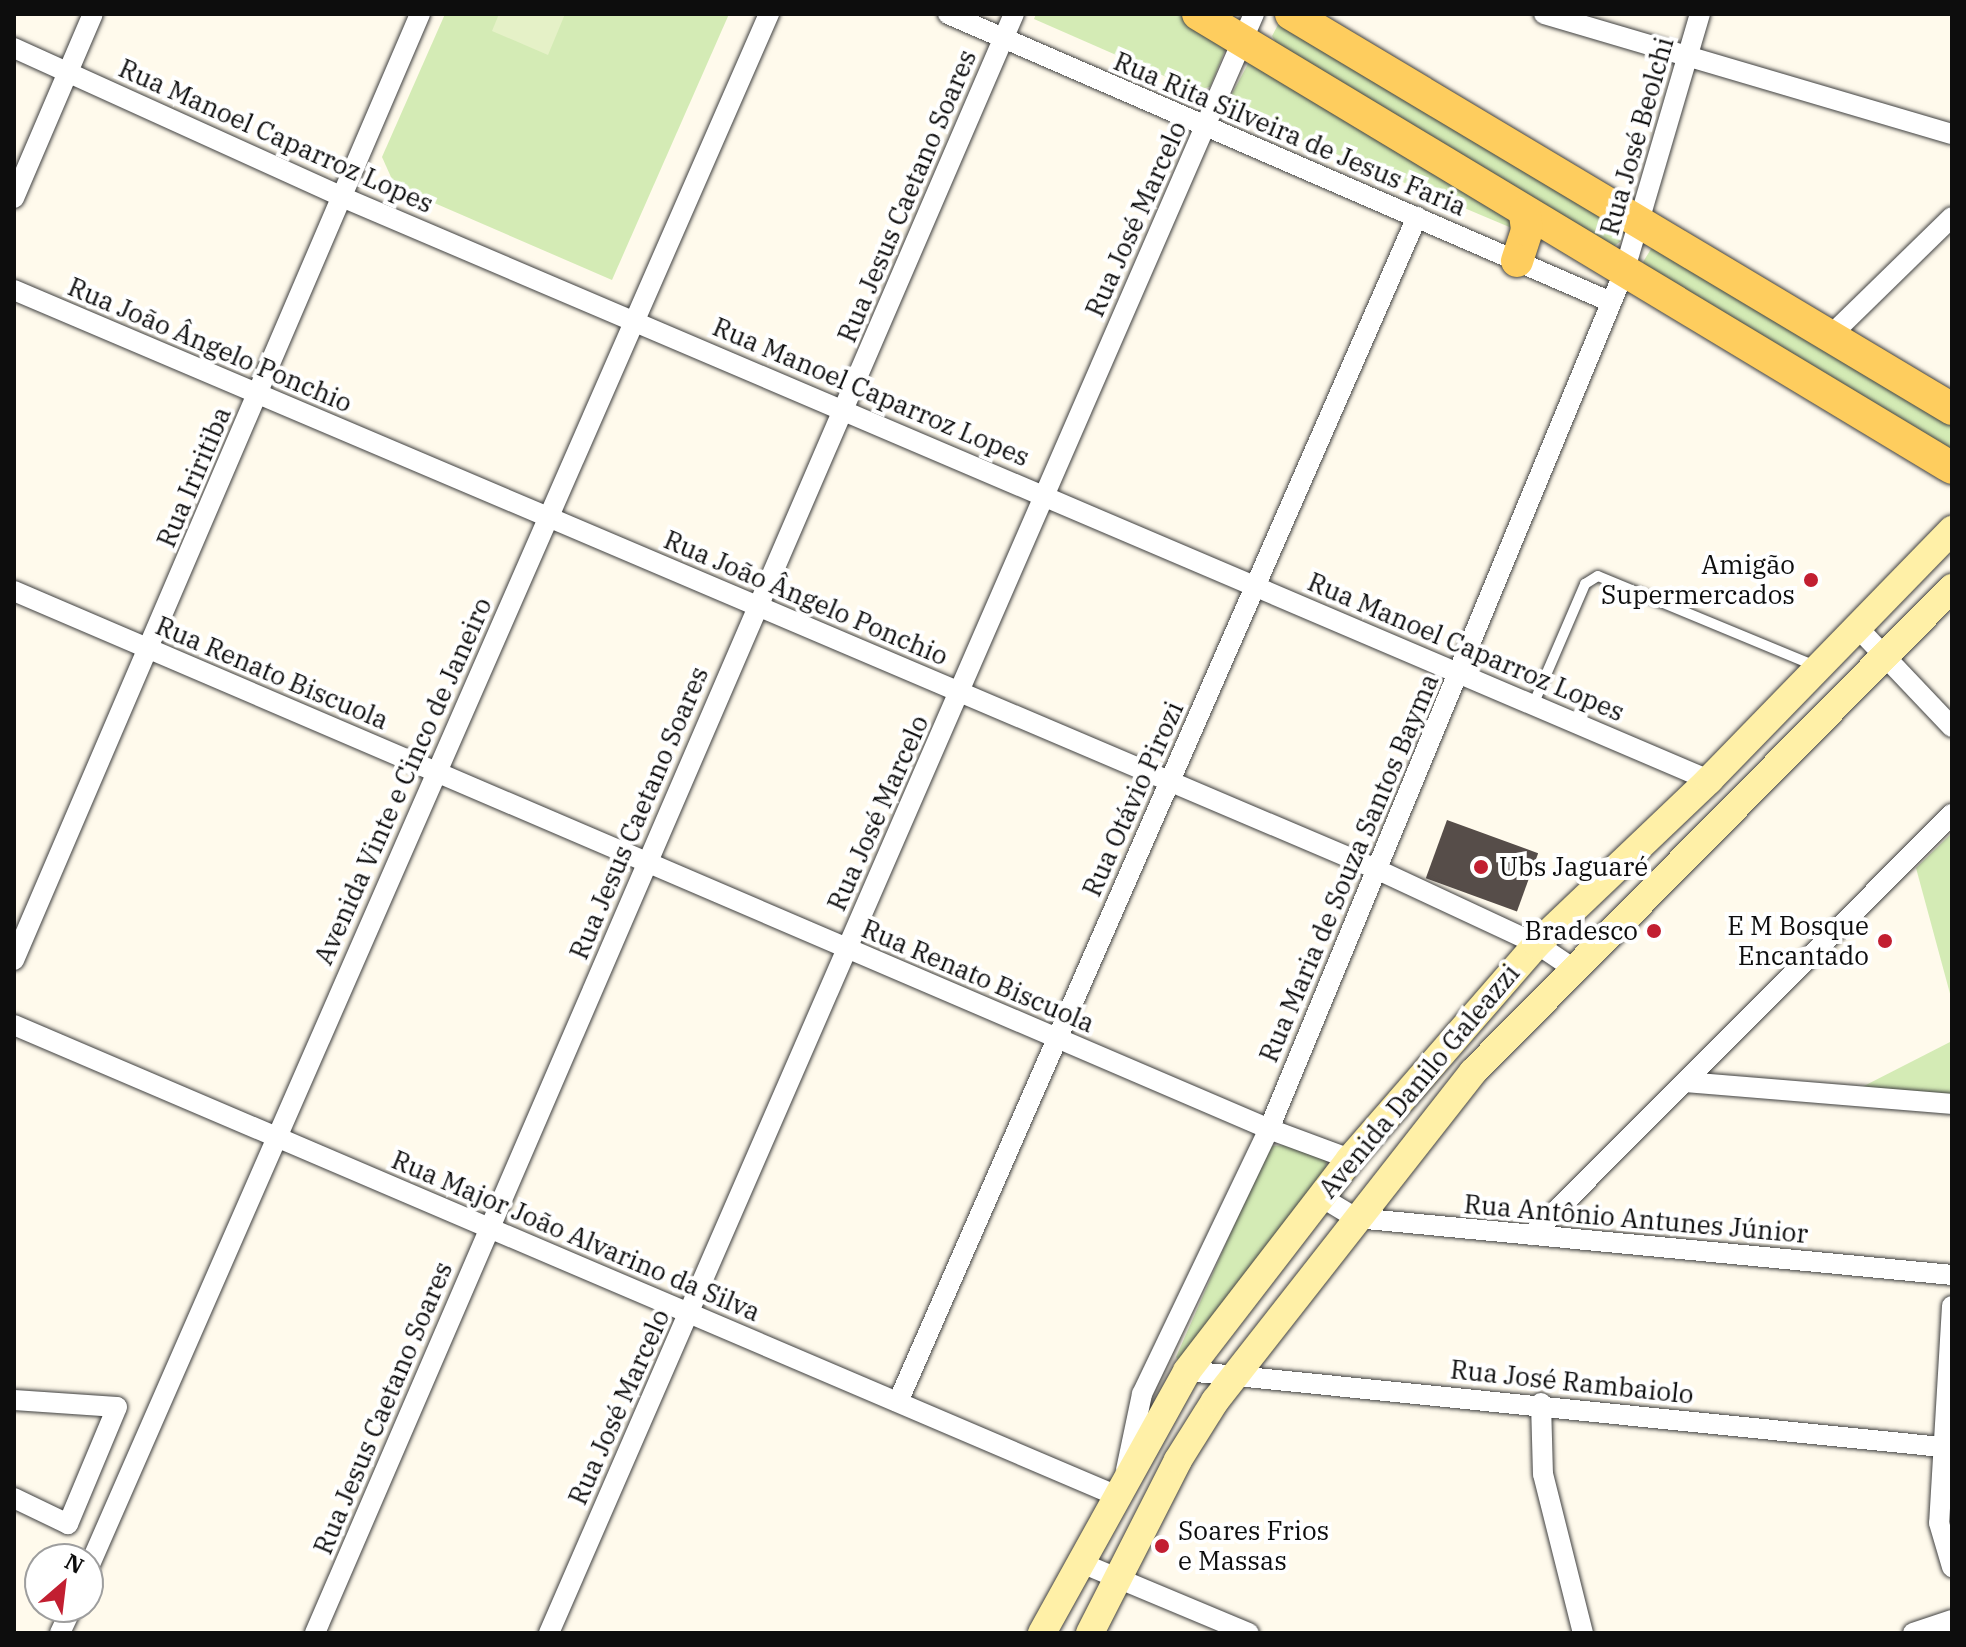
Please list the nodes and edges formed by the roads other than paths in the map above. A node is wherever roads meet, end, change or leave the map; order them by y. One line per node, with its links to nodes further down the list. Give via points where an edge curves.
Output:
1 (93, 14): 14 (street)
2 (420, 14): 17 (street, Rua Iriritiba)
3 (769, 14): 27 (street, Avenida Vinte e Cinco de Janeiro)
4 (948, 14): 11 (street, Rua Rita Silveira de Jesus Faria)
5 (1014, 14): 11 (street, Rua Jesus Caetano Soares)
6 (1198, 14): 10 (main road)
7 (1291, 14): 22 (main road)
8 (1544, 14): 13 (street)
9 (1700, 14): 13 (street, Rua José Beolchi)
10 (1248, 28): 15 (street, Rua José Marcelo); 19 (main road)
11 (1003, 40): 15 (street, Rua Rita Silveira de Jesus Faria); 30 (street, Rua Jesus Caetano Soares)
12 (14, 48): 14 (street, Rua Manoel Caparroz Lopes)
13 (1688, 54): 16 (street); 22 (street, Rua José Beolchi)
14 (69, 71): 17 (street, Rua Manoel Caparroz Lopes); 18 (street)
15 (1206, 124): 20 (street, Rua Rita Silveira de Jesus Faria); 33 (street, Rua José Marcelo)
16 (1952, 134)
17 (342, 197): 27 (street, Rua Manoel Caparroz Lopes); 29 (street, Rua Iriritiba)
18 (14, 198)
19 (1525, 213): 23 (main road, via 1527,230); 24 (main road)
20 (1417, 217): 23 (street, Rua Rita Silveira de Jesus Faria); 36 (street, Rua Otávio Pirozi)
21 (1952, 217): 28 (street)
22 (1640, 225): 24 (street, Rua José Beolchi); 28 (main road)
23 (1517, 261): 26 (street, Rua Rita Silveira de Jesus Faria)
24 (1624, 272): 26 (street, Rua Maria de Souza Santos Bayma); 32 (main road)
25 (14, 290): 29 (street, Rua João Ângelo Ponchio)
26 (1611, 302): 44 (street, Rua Maria de Souza Santos Bayma)
27 (635, 322): 30 (street, Rua Manoel Caparroz Lopes); 34 (street, Avenida Vinte e Cinco de Janeiro)
28 (1828, 338): 31 (main road)
29 (258, 394): 34 (street, Rua João Ângelo Ponchio); 41 (street, Rua Iriritiba)
30 (844, 407): 33 (street, Rua Manoel Caparroz Lopes); 39 (street, Rua Jesus Caetano Soares)
31 (1952, 409)
32 (1952, 468)
33 (1045, 493): 36 (street, Rua Manoel Caparroz Lopes); 45 (street, Rua José Marcelo)
34 (547, 516): 39 (street, Rua João Ângelo Ponchio); 48 (street, Avenida Vinte e Cinco de Janeiro)
35 (1952, 530): 40 (main road, Avenida Danilo Galeazzi)
36 (1256, 584): 44 (street, Rua Manoel Caparroz Lopes); 50 (street, Rua Otávio Pirozi)
37 (1952, 588): 42 (main road, Avenida Danilo Galeazzi)
38 (14, 591): 41 (street, Rua Renato Biscuola)
39 (757, 606): 45 (street, Rua João Ângelo Ponchio); 52 (street, Rua Jesus Caetano Soares)
40 (1857, 627): 42 (street); 43 (main road, Avenida Danilo Galeazzi)
41 (148, 648): 48 (street, Rua Renato Biscuola); 56 (street, Rua Iriritiba)
42 (1885, 656): 47 (street); 57 (main road, Avenida Danilo Galeazzi)
43 (1818, 667): 46 (lane, via 1598,576 1585,584); 49 (main road, Avenida Danilo Galeazzi)
44 (1459, 672): 46 (street, Rua Manoel Caparroz Lopes); 53 (street, Rua Maria de Souza Santos Bayma)
45 (959, 692): 50 (street, Rua João Ângelo Ponchio); 55 (street, Rua José Marcelo)
46 (1533, 705): 49 (street, Rua Manoel Caparroz Lopes)
47 (1952, 727)
48 (435, 772): 52 (street, Rua Renato Biscuola); 63 (street, Avenida Vinte e Cinco de Janeiro)
49 (1709, 780): 54 (main road, Avenida Danilo Galeazzi)
50 (1169, 781): 53 (street, Rua João Ângelo Ponchio); 59 (street, Rua Otávio Pirozi)
51 (1952, 814): 60 (street)
52 (646, 862): 55 (street, Rua Renato Biscuola); 67 (street, Rua Jesus Caetano Soares)
53 (1376, 869): 54 (street, Rua João Ângelo Ponchio); 62 (street, Rua Maria de Souza Santos Bayma)
54 (1537, 944): 57 (street, Rua João Ângelo Ponchio); 64 (main road, Avenida Danilo Galeazzi)
55 (847, 948): 59 (street, Rua Renato Biscuola); 71 (street, Rua José Marcelo)
56 (14, 960)
57 (1571, 967): 66 (main road, Avenida Danilo Galeazzi, via 1473,1072)
58 (14, 1025): 63 (street, Rua Major João Alvarino da Silva)
59 (1057, 1038): 62 (street, Rua Renato Biscuola); 75 (street, Rua Otávio Pirozi)
60 (1686, 1082): 61 (street); 68 (street)
61 (1952, 1104)
62 (1269, 1129): 64 (street, Rua Renato Biscuola); 78 (street, Rua Maria de Souza Santos Bayma, via 1142,1394)
63 (275, 1137): 67 (street, Rua Major João Alvarino da Silva); 80 (street, Avenida Vinte e Cinco de Janeiro)
64 (1350, 1159): 65 (main road, Avenida Danilo Galeazzi)
65 (1321, 1197): 66 (street, Rua Antônio Antunes Júnior); 72 (main road, Avenida Danilo Galeazzi)
66 (1356, 1218): 68 (street, Rua Antônio Antunes Júnior); 73 (main road, Avenida Danilo Galeazzi)
67 (488, 1227): 71 (street, Rua Major João Alvarino da Silva); 85 (street, Rua Jesus Caetano Soares)
68 (1532, 1235): 69 (street, Rua Antônio Antunes Júnior)
69 (1952, 1275)
70 (1952, 1306): 77 (street)
71 (689, 1313): 75 (street, Rua Major João Alvarino da Silva); 86 (street, Rua José Marcelo)
72 (1187, 1371): 73 (street, Rua José Rambaiolo); 78 (main road, Avenida Danilo Galeazzi)
73 (1232, 1377): 76 (street, Rua José Rambaiolo); 83 (main road, Avenida Danilo Galeazzi, via 1178,1460)
74 (14, 1400): 79 (street, via 117,1407 68,1524)
75 (898, 1402): 78 (street, Rua Major João Alvarino da Silva)
76 (1541, 1403): 77 (street, Rua José Rambaiolo); 90 (street, via 1543,1474)
77 (1947, 1447): 82 (street, via 1939,1523)
78 (1121, 1489): 81 (main road, Avenida Danilo Galeazzi)
79 (14, 1498)
80 (99, 1543)
81 (1079, 1562): 83 (street); 87 (main road, Avenida Danilo Galeazzi)
82 (1952, 1567)
83 (1117, 1578): 88 (main road, Avenida Danilo Galeazzi); 89 (street)
84 (1952, 1620): 91 (street)
85 (315, 1633)
86 (549, 1633)
87 (1042, 1633)
88 (1090, 1633)
89 (1249, 1633)
90 (1583, 1633)
91 (1913, 1633)

